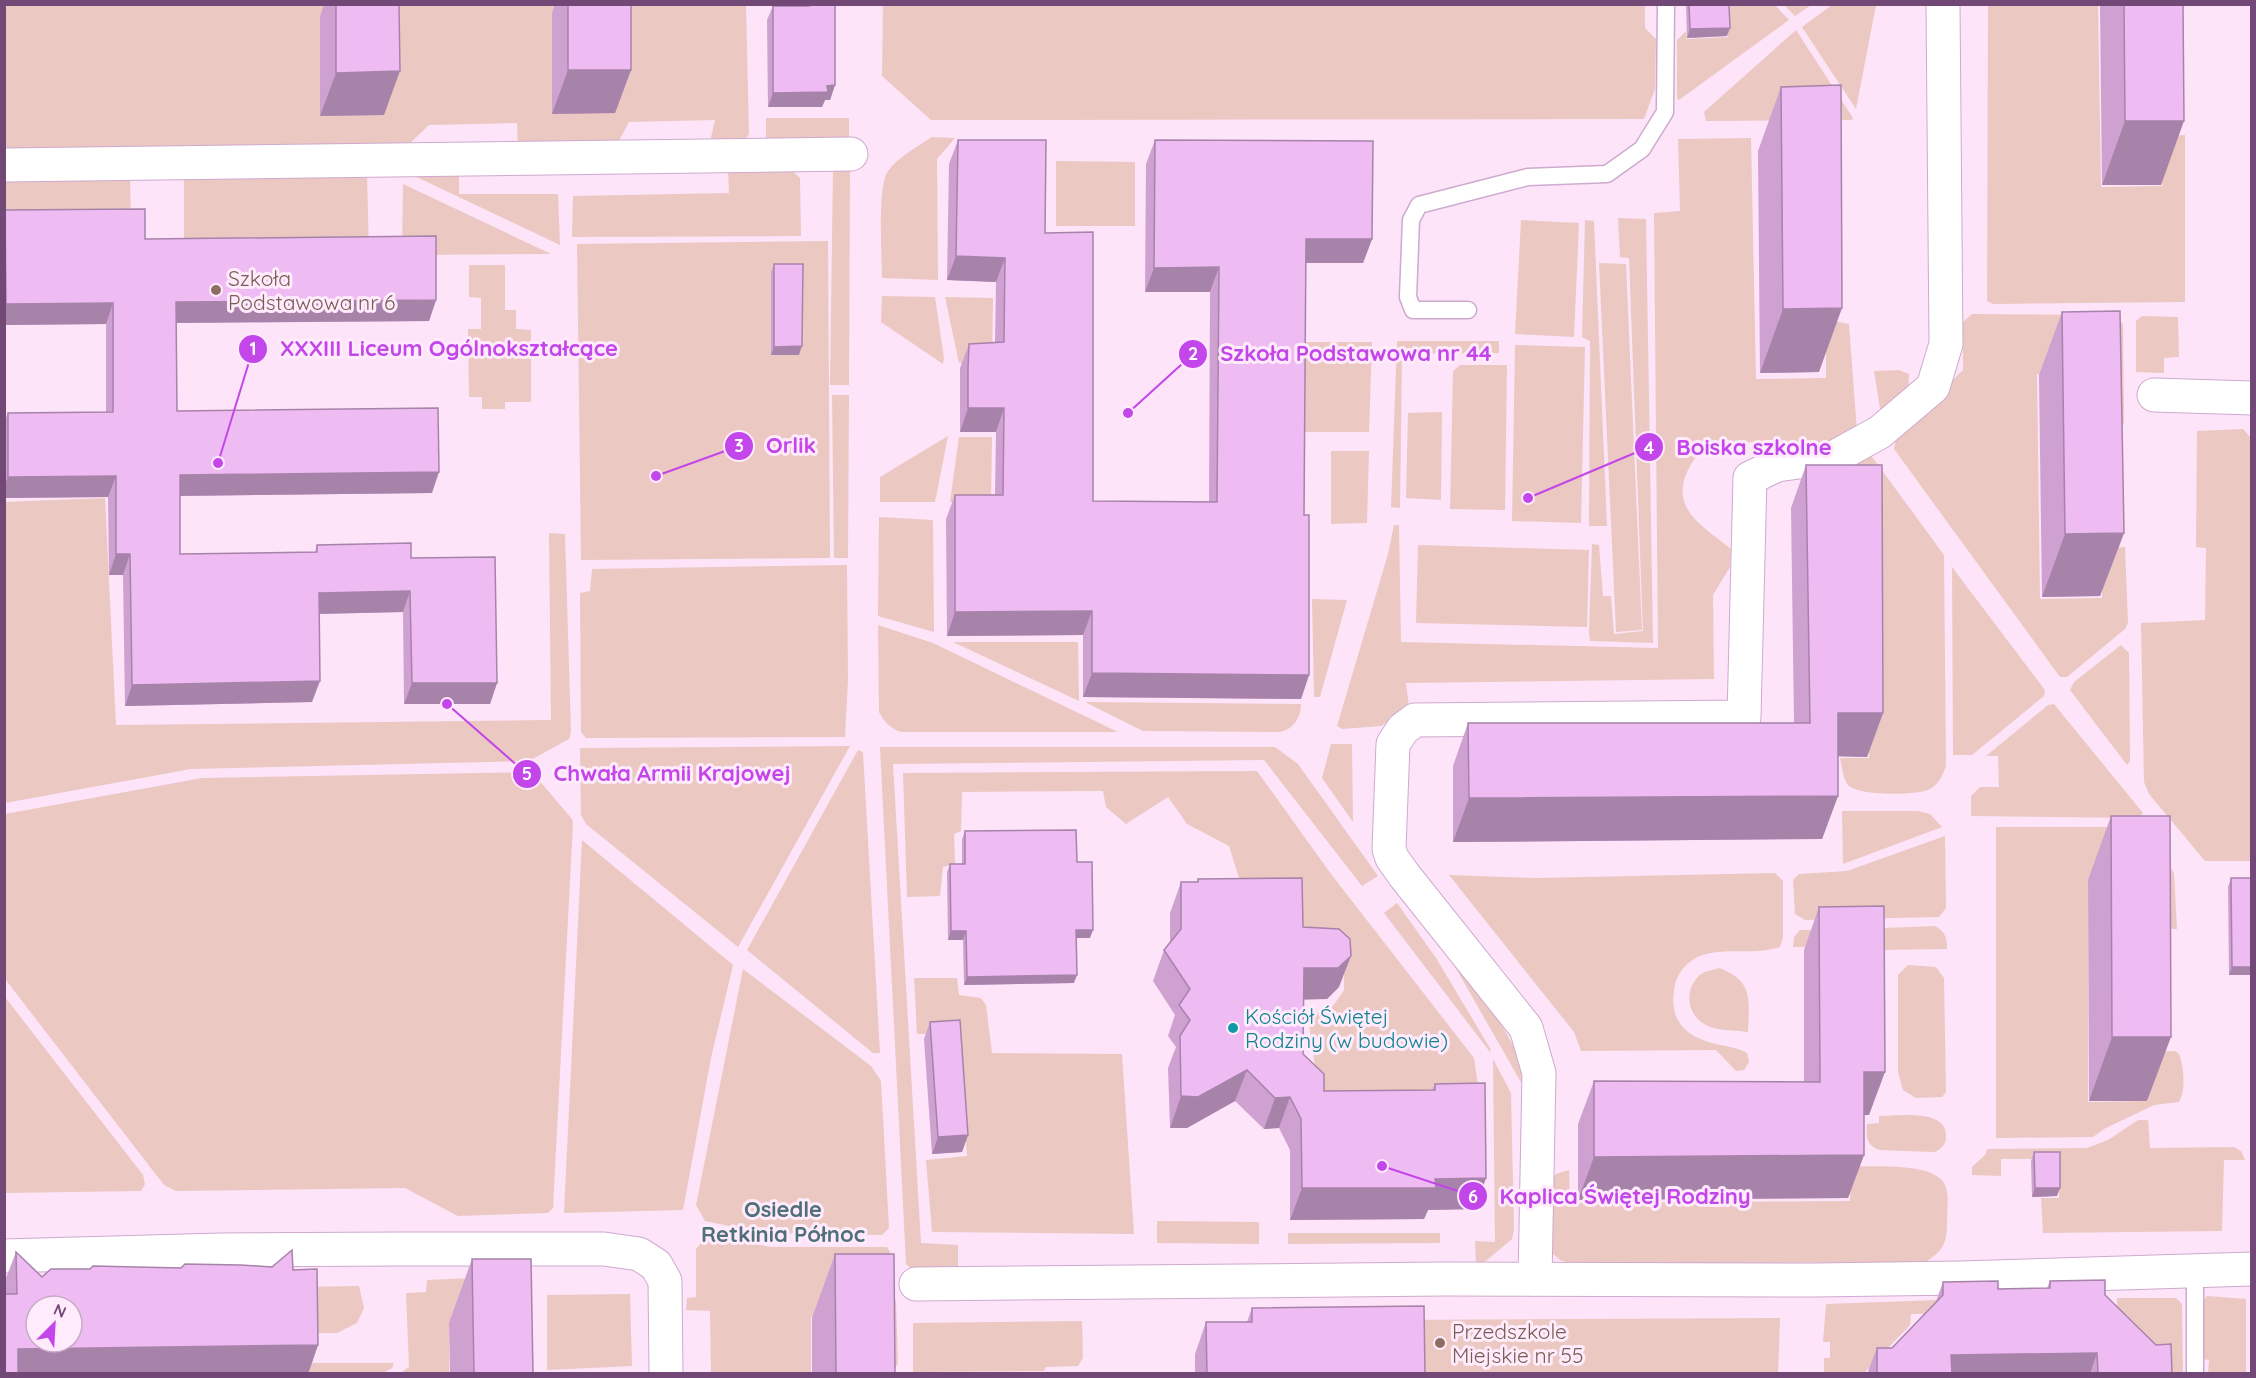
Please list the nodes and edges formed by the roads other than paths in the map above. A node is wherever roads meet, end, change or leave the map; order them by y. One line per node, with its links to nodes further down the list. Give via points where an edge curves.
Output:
1 (1666, 4): 5 (lane, via 1665,112 1642,148 1607,174 1528,177 1419,205 1411,220 1408,297 1413,310)
2 (1943, 4): 11 (street, via 1946,344 1933,387 1880,432 1835,457 1777,465 1750,478 1744,717 1415,720 1402,729 1393,744 1390,853 1526,1028 1539,1073)
3 (850, 154): 4 (street)
4 (4, 165)
5 (1468, 310)
6 (2154, 395): 7 (street)
7 (2252, 398)
8 (4, 1256): 13 (street, via 400,1249 604,1249 639,1254 656,1265 665,1281)
9 (2252, 1269): 10 (street)
10 (2195, 1270): 11 (street, via 1837,1280); 14 (lane)
11 (1535, 1279): 12 (street)
12 (915, 1284)
13 (666, 1374)
14 (2195, 1374)

